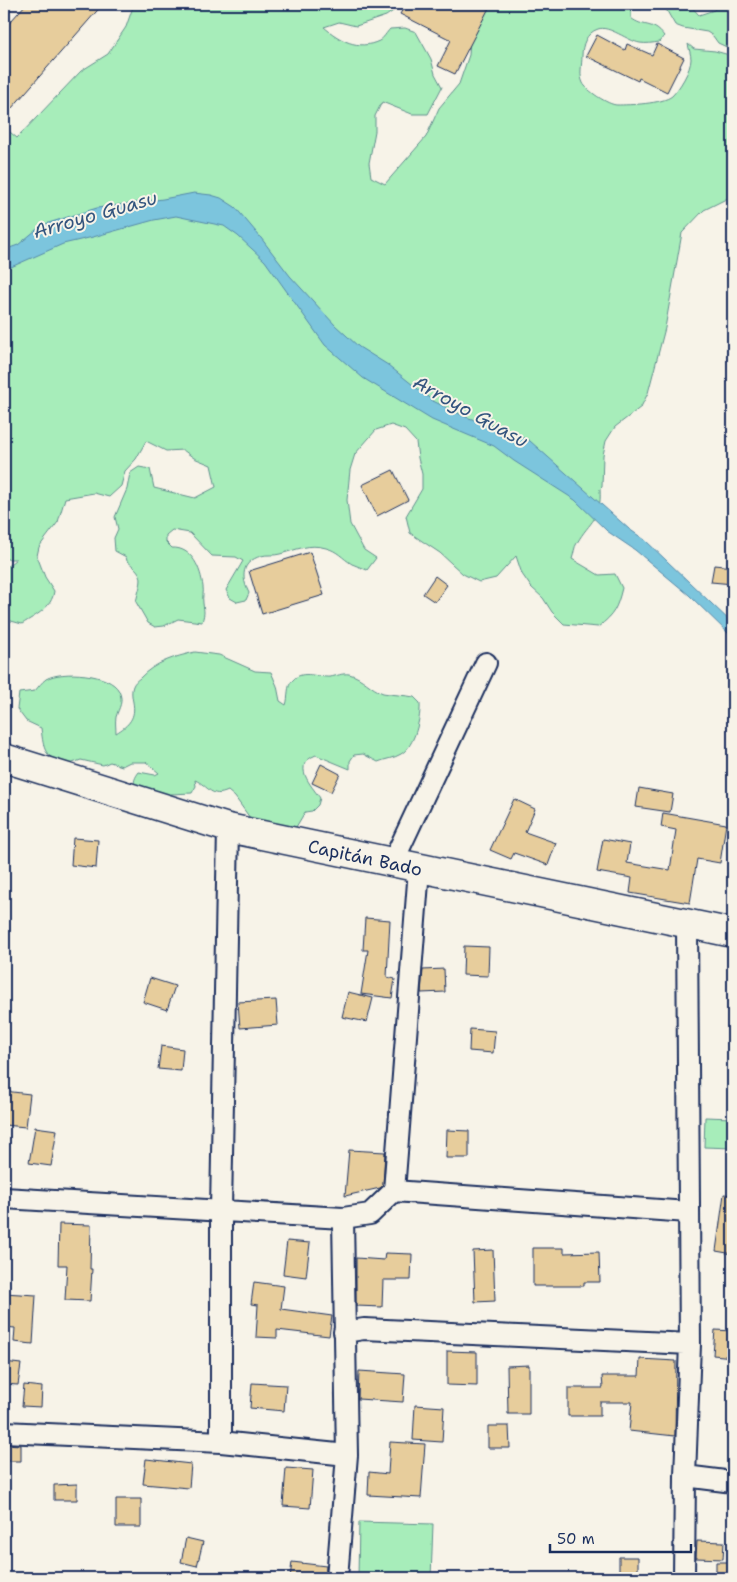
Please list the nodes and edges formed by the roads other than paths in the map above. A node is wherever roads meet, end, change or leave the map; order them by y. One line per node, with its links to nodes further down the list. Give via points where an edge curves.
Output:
1 (486, 663): 4 (street)
2 (4, 758): 3 (street, Capitán Bado)
3 (228, 828): 4 (street, Capitán Bado); 10 (street)
4 (392, 864): 5 (street, Capitán Bado)
5 (419, 869): 6 (street, Capitán Bado); 8 (street)
6 (687, 924): 7 (street, Capitán Bado); 11 (street)
7 (733, 933)
8 (394, 1191): 11 (street); 12 (street, via 370,1214)
9 (4, 1198): 10 (street)
10 (221, 1210): 12 (street); 16 (street)
11 (688, 1212): 14 (street)
12 (343, 1218): 13 (street)
13 (344, 1332): 14 (street, via 364,1328); 17 (street)
14 (690, 1344): 18 (street)
15 (4, 1432): 16 (street)
16 (221, 1442): 17 (street)
17 (347, 1455): 20 (street)
18 (685, 1476): 19 (street); 21 (street)
19 (733, 1482)
20 (337, 1578)
21 (684, 1578)

